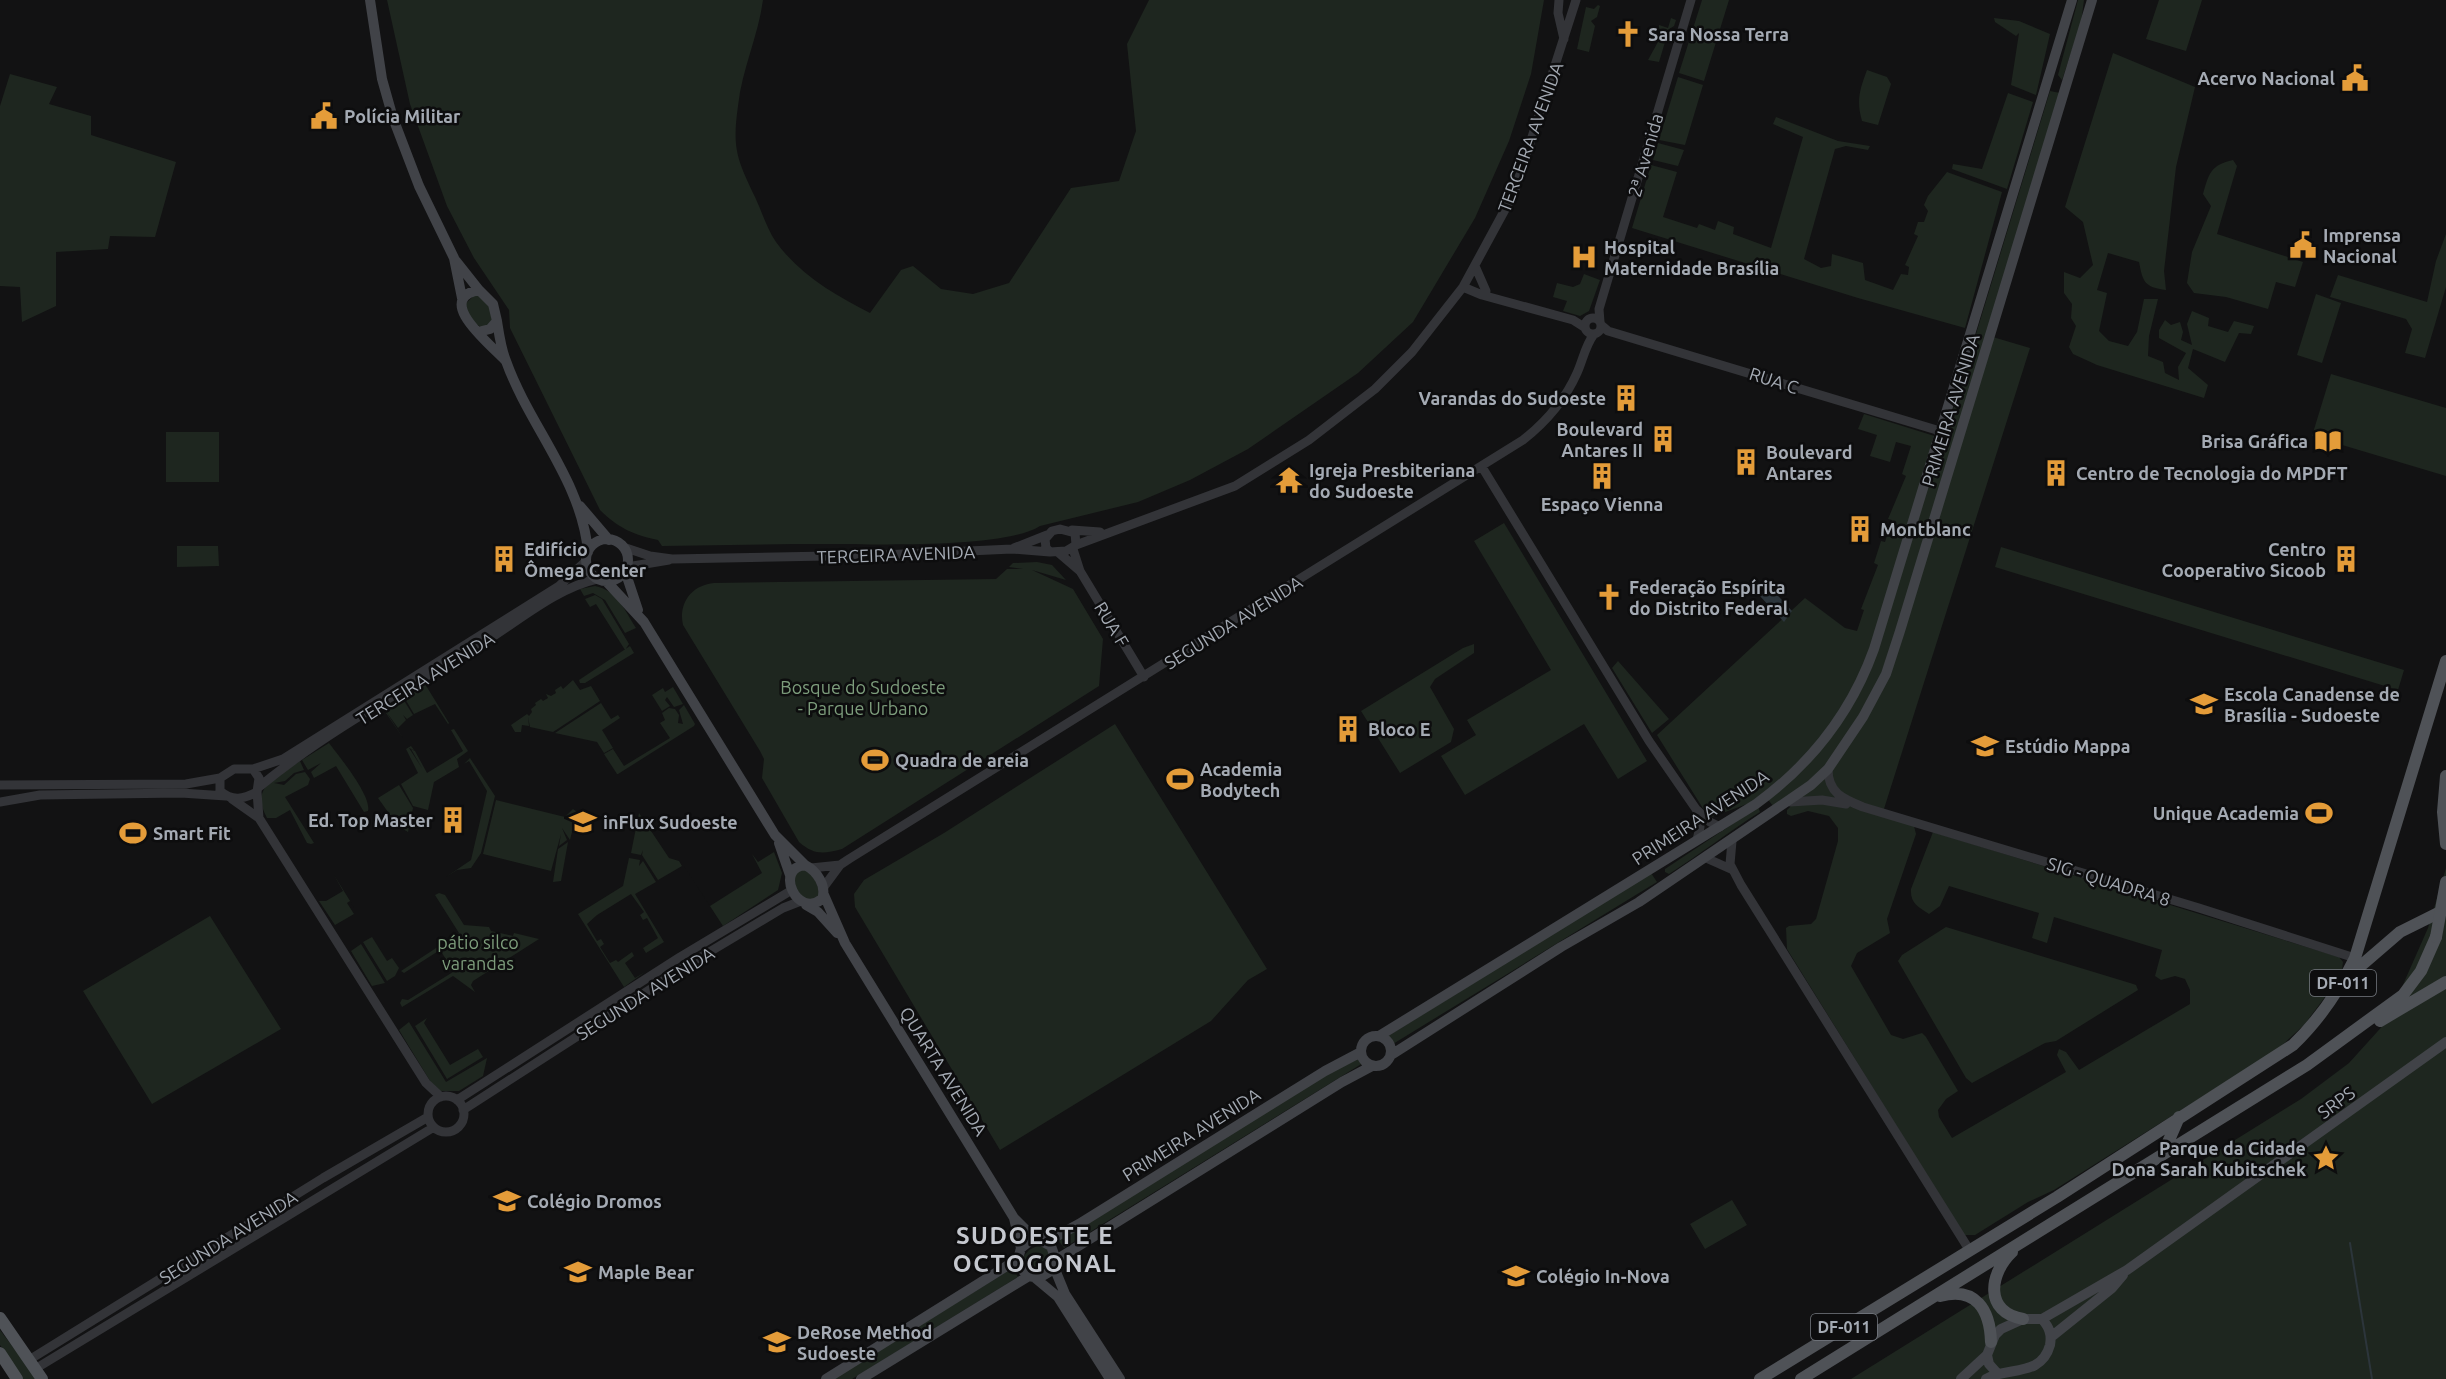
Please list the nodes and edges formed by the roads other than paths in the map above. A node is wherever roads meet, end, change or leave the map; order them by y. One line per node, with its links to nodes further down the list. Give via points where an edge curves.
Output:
1 (370, 0): 10 (main road, via 382,79 393,118)
2 (1559, 0): 7 (street, TERCEIRA AVENIDA)
3 (1576, 0): 7 (street, TERCEIRA AVENIDA)
4 (1690, 0): 18 (street, 2ª Avenida)
5 (2073, 0): 8 (main road, PRIMEIRA AVENIDA)
6 (2092, 0): 9 (main road, PRIMEIRA AVENIDA)
7 (1564, 39): 11 (street, TERCEIRA AVENIDA, via 1514,193)
8 (2050, 77): 9 (main road, via 2058,85); 21 (main road, PRIMEIRA AVENIDA)
9 (2068, 82): 22 (main road, PRIMEIRA AVENIDA)
10 (453, 258): 13 (main road); 15 (main road)
11 (1475, 266): 12 (street, TERCEIRA AVENIDA); 14 (street)
12 (1465, 284): 14 (street, RUA C); 16 (street, TERCEIRA AVENIDA)
13 (480, 290): 15 (main road); 17 (main road, via 493,304)
14 (1484, 293): 16 (street); 18 (street, RUA C)
15 (462, 298): 19 (main road, via 465,318)
16 (1454, 300): 29 (street, TERCEIRA AVENIDA, via 1412,352 1375,389 1309,440 1235,486)
17 (496, 321): 19 (main road, via 490,329); 20 (main road)
18 (1595, 327): 23 (street, RUA C); 24 (street, SEGUNDA AVENIDA, via 1576,374 1551,414 1523,440)
19 (478, 332): 20 (main road)
20 (506, 361): 27 (main road)
21 (1957, 376): 22 (main road, via 1969,374); 23 (main road, PRIMEIRA AVENIDA)
22 (1976, 381): 26 (main road, PRIMEIRA AVENIDA)
23 (1940, 431): 25 (main road, PRIMEIRA AVENIDA)
24 (1482, 467): 43 (street, SEGUNDA AVENIDA); 55 (street, via 1649,741)
25 (1924, 485): 26 (main road, via 1930,494); 53 (main road, PRIMEIRA AVENIDA, via 1874,649 1858,688 1811,756)
26 (1943, 492): 45 (main road, PRIMEIRA AVENIDA, via 1886,674)
27 (576, 500): 31 (main road); 36 (main road, via 586,534)
28 (1072, 530): 29 (street, TERCEIRA AVENIDA); 30 (street, via 1060,529); 33 (street, via 1077,536)
29 (1105, 532): 33 (street, TERCEIRA AVENIDA)
30 (1047, 535): 34 (street, TERCEIRA AVENIDA); 35 (street, via 1045,543)
31 (609, 540): 32 (main road); 36 (main road, via 596,542)
32 (623, 547): 37 (street); 38 (main road, via 628,560)
33 (1074, 547): 35 (street); 39 (street, RUA F)
34 (1012, 549): 35 (street, TERCEIRA AVENIDA); 37 (street, TERCEIRA AVENIDA)
35 (1054, 552): 39 (street, RUA F)
36 (587, 556): 40 (main road, via 590,573); 44 (street, TERCEIRA AVENIDA, via 559,586 283,759)
37 (672, 559): 38 (street)
38 (626, 569): 40 (main road, via 618,577); 41 (main road)
39 (1080, 571): 43 (street, RUA F)
40 (602, 580): 41 (main road); 49 (street, TERCEIRA AVENIDA, via 565,591 286,764)
41 (640, 616): 59 (main road)
42 (2446, 661): 76 (main road, DF-011)
43 (1144, 676): 65 (street, SEGUNDA AVENIDA)
44 (253, 768): 47 (street, via 234,769); 49 (street, via 259,778)
45 (1828, 769): 52 (main road, PRIMEIRA AVENIDA); 54 (street, SIG - QUADRA 8, via 1833,790)
46 (2446, 776): 62 (main road)
47 (220, 778): 48 (street, via 186,784); 50 (street, via 220,791)
48 (0, 785)
49 (258, 789): 50 (street, via 240,799); 56 (street)
50 (229, 798): 51 (street, via 181,793 40,795); 56 (street)
51 (0, 802)
52 (1790, 802): 54 (street, SIG - QUADRA 8, via 1822,800); 57 (main road, PRIMEIRA AVENIDA)
53 (1756, 804): 57 (main road, via 1764,808); 58 (main road, PRIMEIRA AVENIDA)
54 (1863, 807): 76 (street, SIG - QUADRA 8)
55 (1696, 809): 58 (street); 60 (street, via 1700,826)
56 (259, 818): 85 (street)
57 (1764, 818): 61 (main road, PRIMEIRA AVENIDA)
58 (1720, 826): 60 (main road, PRIMEIRA AVENIDA)
59 (775, 835): 66 (main road); 68 (main road)
60 (1697, 840): 64 (main road, PRIMEIRA AVENIDA)
61 (1732, 841): 63 (main road, PRIMEIRA AVENIDA); 67 (street, via 1729,858)
62 (2446, 844)
63 (1706, 858): 67 (street); 69 (main road, PRIMEIRA AVENIDA)
64 (1660, 864): 69 (main road, via 1658,871); 79 (main road, PRIMEIRA AVENIDA)
65 (840, 865): 66 (street, SEGUNDA AVENIDA); 72 (street, SEGUNDA AVENIDA)
66 (808, 866): 68 (main road, via 794,869); 72 (main road)
67 (1733, 870): 98 (street)
68 (790, 875): 71 (main road)
69 (1667, 882): 82 (main road, PRIMEIRA AVENIDA)
70 (2446, 882): 83 (main road, DF-011, bridge, via 2436,937 2421,970 2403,995)
71 (792, 890): 73 (main road); 87 (street, SEGUNDA AVENIDA)
72 (823, 892): 73 (main road, via 816,903); 75 (main road, QUARTA AVENIDA)
73 (803, 903): 75 (main road, QUARTA AVENIDA, via 818,912); 89 (street, SEGUNDA AVENIDA, via 783,908 691,963)
74 (2446, 909): 77 (main road, via 2400,932)
75 (845, 943): 94 (main road, QUARTA AVENIDA)
76 (2355, 958): 77 (main road, DF-011)
77 (2344, 981): 91 (main road, DF-011, via 2314,1024 2293,1045)
78 (2446, 982): 83 (main road)
79 (1379, 1036): 81 (main road, via 1367,1039); 82 (main road, via 1390,1045)
80 (2446, 1042): 101 (main road, SRPS)
81 (1361, 1052): 84 (main road); 95 (main road, PRIMEIRA AVENIDA, via 1079,1224 1057,1236)
82 (1391, 1055): 84 (main road, via 1385,1064)
83 (2307, 1065): 93 (main road, DF-011)
84 (1372, 1066): 100 (main road, PRIMEIRA AVENIDA)
85 (426, 1083): 86 (street); 88 (street)
86 (441, 1097): 87 (street); 88 (street)
87 (457, 1100): 89 (street)
88 (429, 1107): 90 (street)
89 (463, 1110): 92 (street, via 463,1119 454,1129 442,1131)
90 (428, 1117): 92 (street); 111 (street, SEGUNDA AVENIDA, via 323,1178)
91 (2178, 1117): 93 (main road); 98 (main road, DF-011)
92 (434, 1127): 111 (street, SEGUNDA AVENIDA)
93 (2163, 1154): 96 (main road, DF-011)
94 (1014, 1218): 95 (main road, QUARTA AVENIDA); 97 (main road, QUARTA AVENIDA)
95 (1036, 1240): 97 (main road); 100 (main road, via 1051,1246)
96 (2021, 1243): 103 (main road, DF-011); 105 (main road, via 1996,1273 1993,1287 2000,1307)
97 (1021, 1248): 99 (main road)
98 (1970, 1251): 118 (main road, DF-011)
99 (1018, 1259): 102 (main road, via 1021,1269); 114 (main road)
100 (1055, 1263): 102 (main road, via 1044,1277); 117 (main road, via 1065,1294)
101 (2127, 1270): 106 (main road, SRPS); 107 (main road, SRPS, via 2112,1288)
102 (1032, 1277): 115 (main road); 116 (main road, via 1058,1297)
103 (1925, 1302): 108 (main road, via 1952,1293 1974,1299 1988,1318); 119 (main road, DF-011)
104 (0, 1318): 111 (main road)
105 (2023, 1319): 106 (main road, SRPS); 108 (main road, SRPS, via 2001,1329)
106 (2042, 1319): 107 (main road)
107 (2051, 1337): 112 (main road, SRPS, via 2047,1352 2027,1371)
108 (1991, 1342): 110 (main road)
109 (0, 1353): 113 (main road)
110 (1987, 1354): 112 (main road); 120 (main road)
111 (35, 1369)
112 (1996, 1373): 121 (main road, SRPS)
113 (17, 1379)
114 (826, 1379)
115 (861, 1379)
116 (1110, 1379)
117 (1120, 1379)
118 (1760, 1379)
119 (1801, 1379)
120 (1961, 1379)
121 (1986, 1379)

